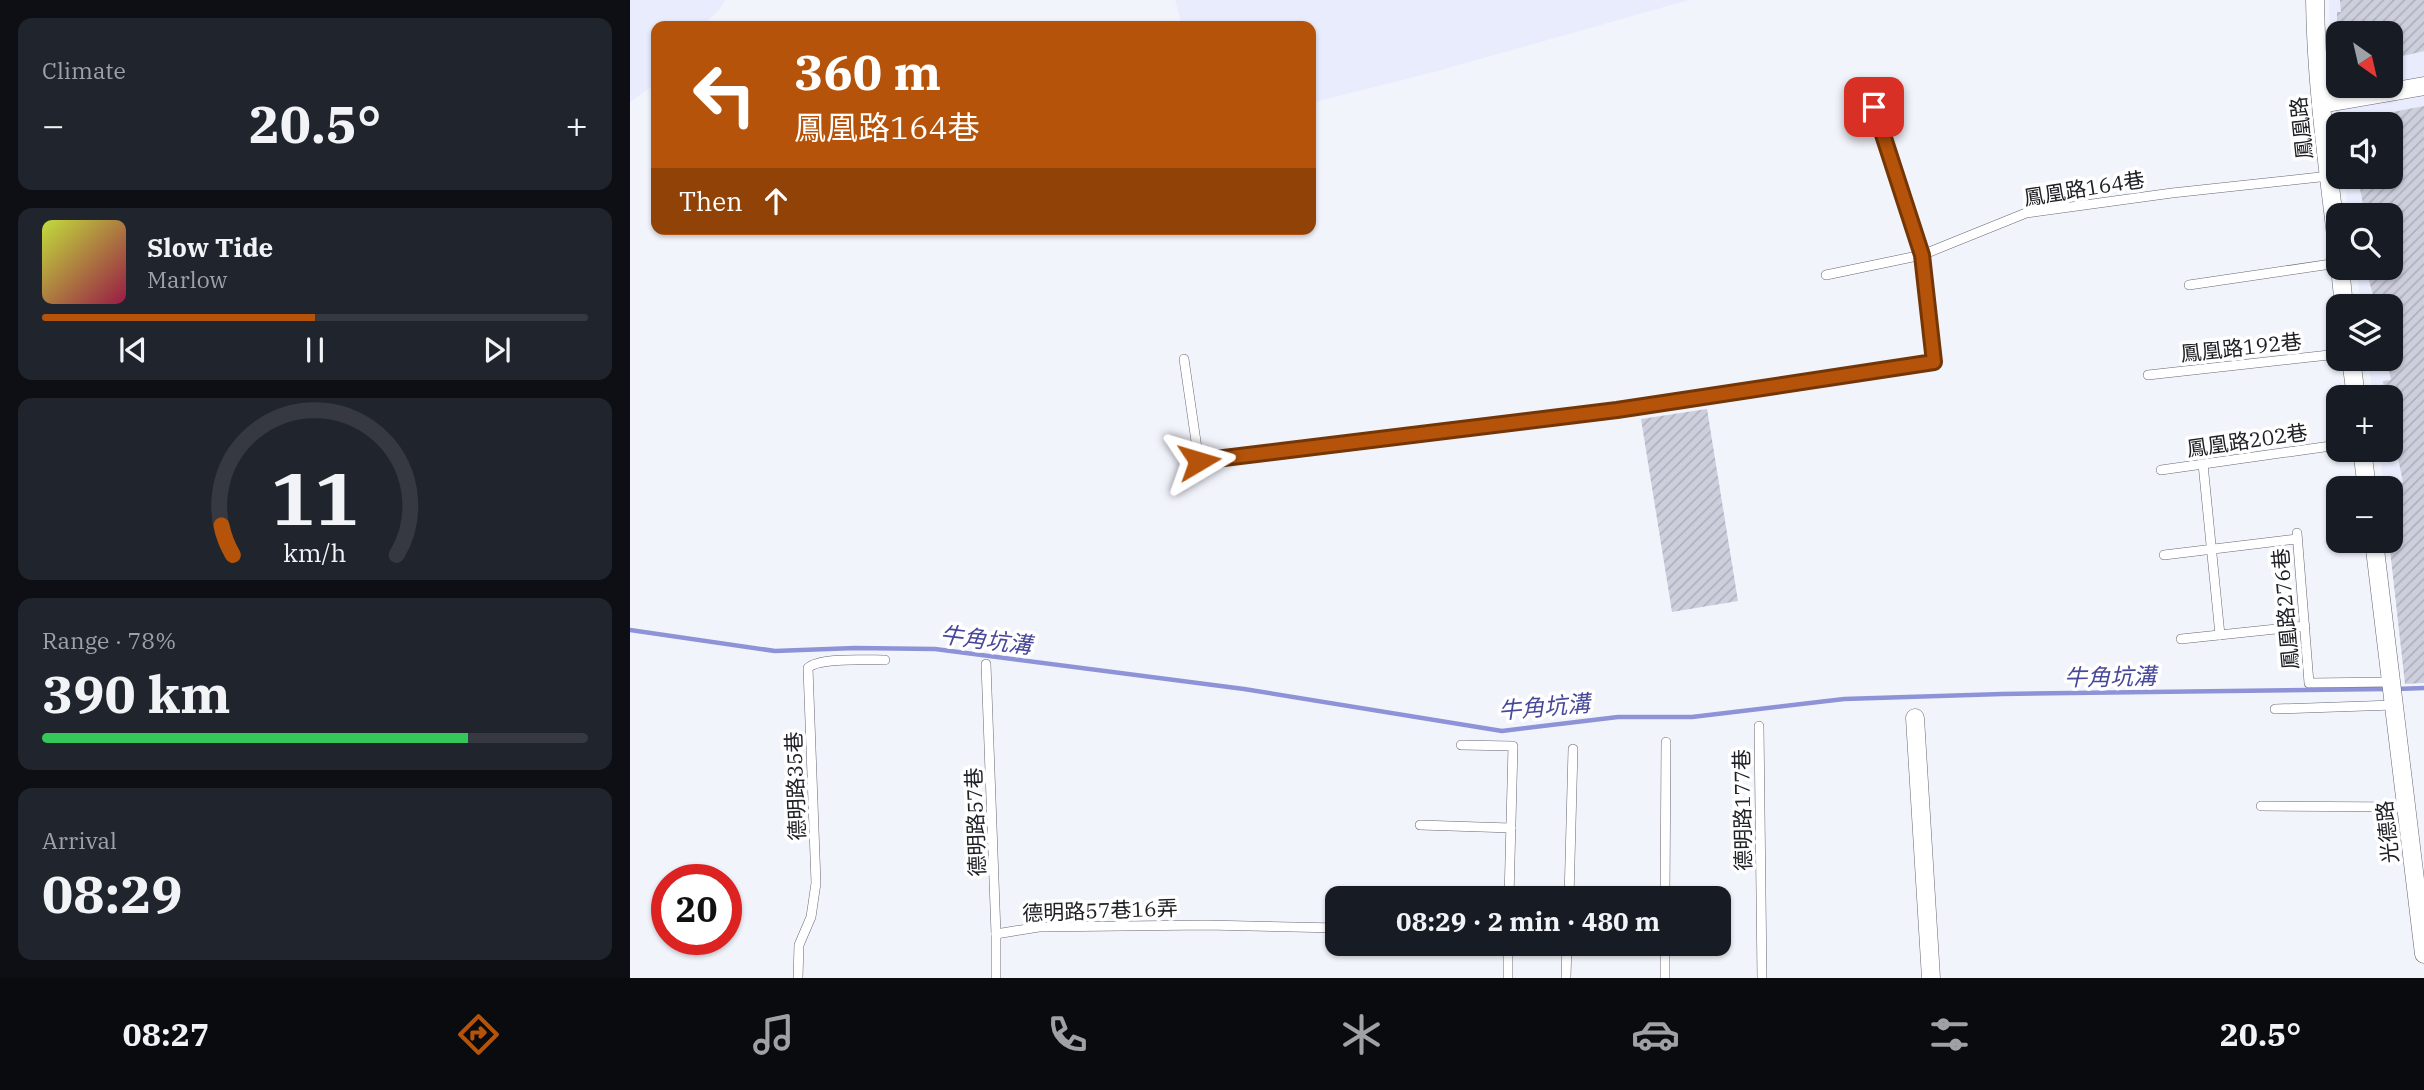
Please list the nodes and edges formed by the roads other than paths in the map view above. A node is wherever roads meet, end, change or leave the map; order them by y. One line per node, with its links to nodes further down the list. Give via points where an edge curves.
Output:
1 (2315, 0): 3 (street, 鳳凰路)
2 (2424, 86): 3 (street)
3 (2321, 104): 5 (street, 鳳凰路)
4 (1874, 107): 7 (lane)
5 (2326, 149)
6 (2326, 176): 7 (lane, 鳳凰路164巷, via 2026,212)
7 (1922, 255): 9 (lane, 鳳凰路164巷); 12 (lane, via 1934,362 1617,410 1199,461)
8 (2326, 267): 10 (lane)
9 (1826, 275)
10 (2189, 285)
11 (2326, 355): 13 (lane, 鳳凰路192巷)
12 (1184, 359)
13 (2148, 375)
14 (2326, 447): 15 (lane, 鳳凰路202巷)
15 (2203, 464): 16 (lane, 鳳凰路202巷); 17 (lane)
16 (2161, 470)
17 (2211, 550): 19 (lane); 20 (lane, 鳳凰路276巷, via 2297,536); 21 (lane)
18 (2375, 553): 25 (street)
19 (2164, 555)
20 (2305, 626): 21 (lane); 25 (lane, 鳳凰路276巷, via 2309,683)
21 (2220, 635): 22 (lane)
22 (2181, 639)
23 (885, 660): 47 (lane, 德明路35巷, via 824,662 808,668 816,883 811,917 799,945)
24 (986, 664): 42 (lane, 德明路57巷)
25 (2391, 682): 26 (street, 光德路)
26 (2394, 705): 27 (lane); 34 (street, 光德路)
27 (2275, 709)
28 (1915, 718): 53 (street)
29 (1759, 726): 52 (lane, 德明路177巷)
30 (1666, 742): 40 (lane)
31 (1461, 746): 36 (lane, via 1513,746)
32 (1573, 749): 39 (lane)
33 (2261, 806): 34 (lane)
34 (2407, 807): 37 (street, 光德路)
35 (1420, 825): 36 (lane)
36 (1511, 828): 38 (lane)
37 (2418, 850): 43 (street, 光德路)
38 (1510, 886)
39 (1569, 886)
40 (1665, 886)
41 (1325, 928): 42 (lane, 德明路57巷16弄, via 1039,927)
42 (996, 934): 48 (lane, 德明路57巷)
43 (2424, 954)
44 (1508, 956): 49 (lane)
45 (1567, 956): 50 (lane)
46 (1665, 956): 51 (lane)
47 (798, 978)
48 (996, 978)
49 (1507, 978)
50 (1566, 978)
51 (1665, 978)
52 (1762, 978)
53 (1931, 978)

